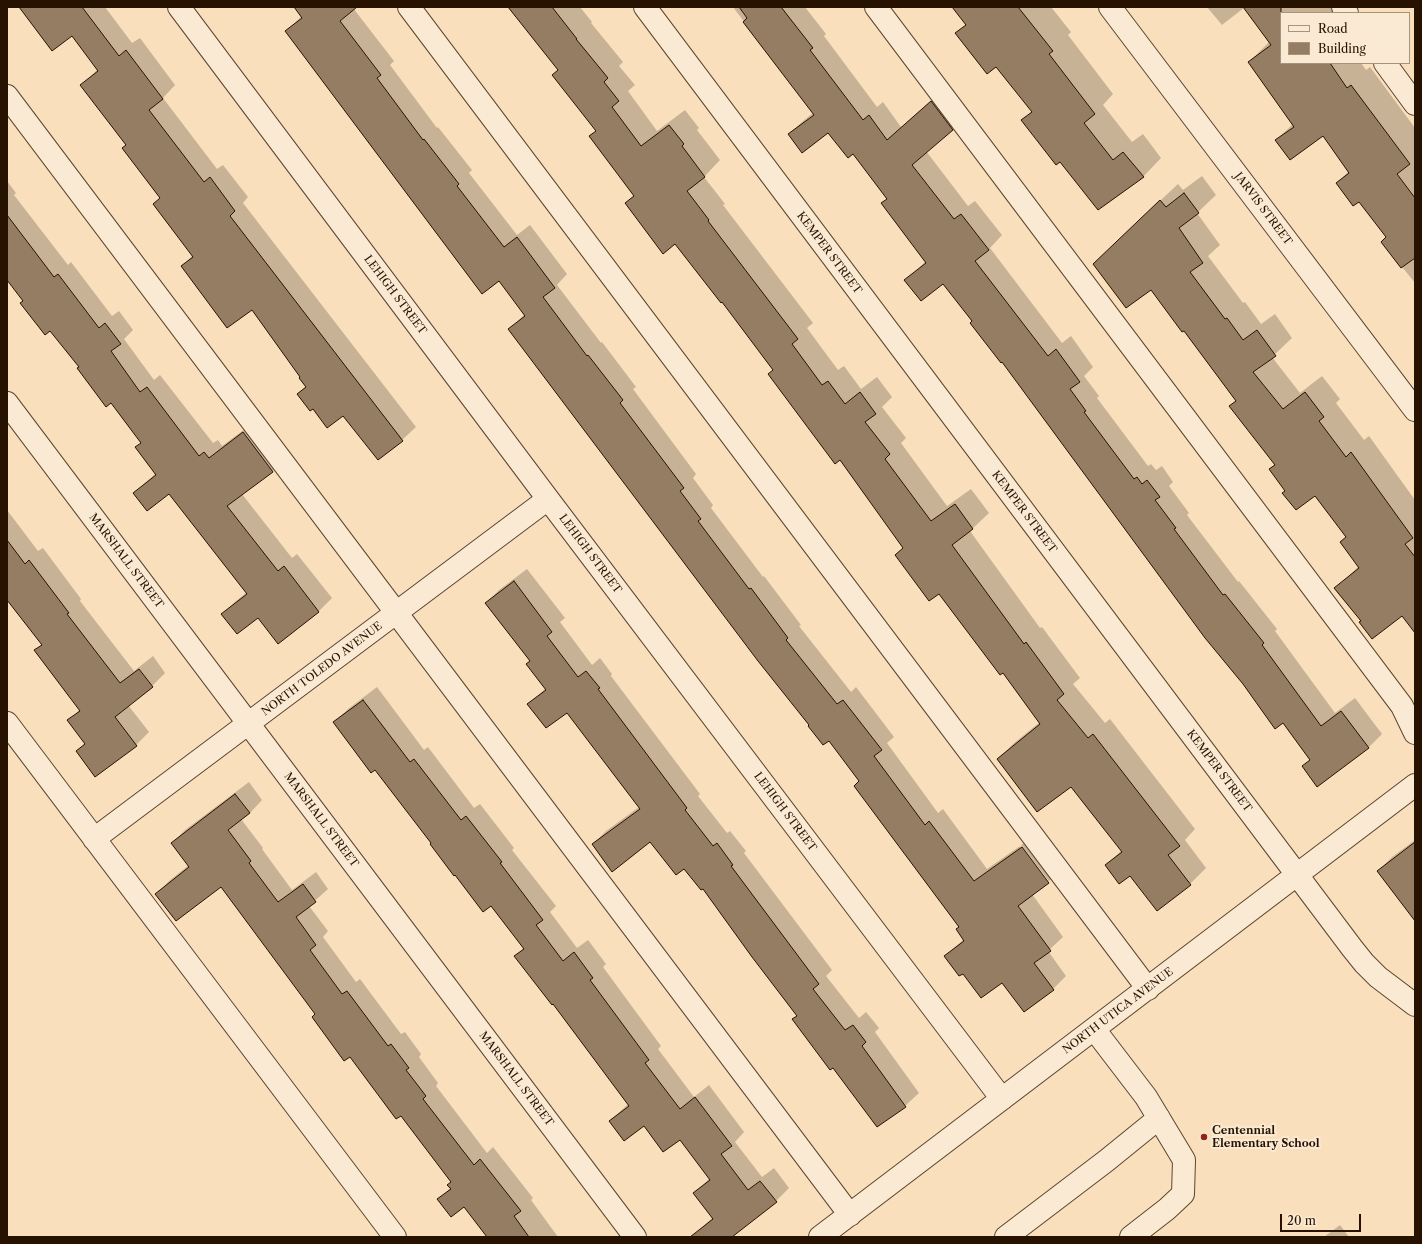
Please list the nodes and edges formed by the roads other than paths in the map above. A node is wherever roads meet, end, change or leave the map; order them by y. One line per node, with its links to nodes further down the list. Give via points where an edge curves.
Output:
1 (179, 7): 11 (street, LEHIGH STREET)
2 (409, 7): 19 (street)
3 (645, 7): 18 (street, KEMPER STREET)
4 (876, 7): 15 (street, via 1402,706)
5 (1110, 7): 10 (street, JARVIS STREET)
6 (1386, 64): 8 (street)
7 (7, 96): 12 (street)
8 (1415, 104)
9 (7, 403): 14 (street, MARSHALL STREET)
10 (1415, 410)
11 (548, 499): 12 (street, NORTH TOLEDO AVENUE); 22 (street, LEHIGH STREET)
12 (396, 613): 14 (street, NORTH TOLEDO AVENUE); 24 (street)
13 (7, 723): 17 (street)
14 (249, 724): 17 (street, NORTH TOLEDO AVENUE); 26 (street, MARSHALL STREET)
15 (1415, 733)
16 (1415, 785): 18 (street, NORTH UTICA AVENUE)
17 (94, 839): 25 (street)
18 (1297, 875): 19 (street, NORTH UTICA AVENUE); 20 (street, KEMPER STREET, via 1364,963)
19 (1148, 989): 21 (street, NORTH UTICA AVENUE)
20 (1415, 1005)
21 (1094, 1029): 22 (street, NORTH UTICA AVENUE); 23 (street)
22 (1002, 1099): 24 (street, NORTH UTICA AVENUE)
23 (1159, 1118): 28 (street); 29 (street, via 1184,1160 1183,1194)
24 (850, 1215): 27 (street, NORTH UTICA AVENUE)
25 (395, 1237)
26 (635, 1237)
27 (820, 1237)
28 (1006, 1237)
29 (1131, 1237)

